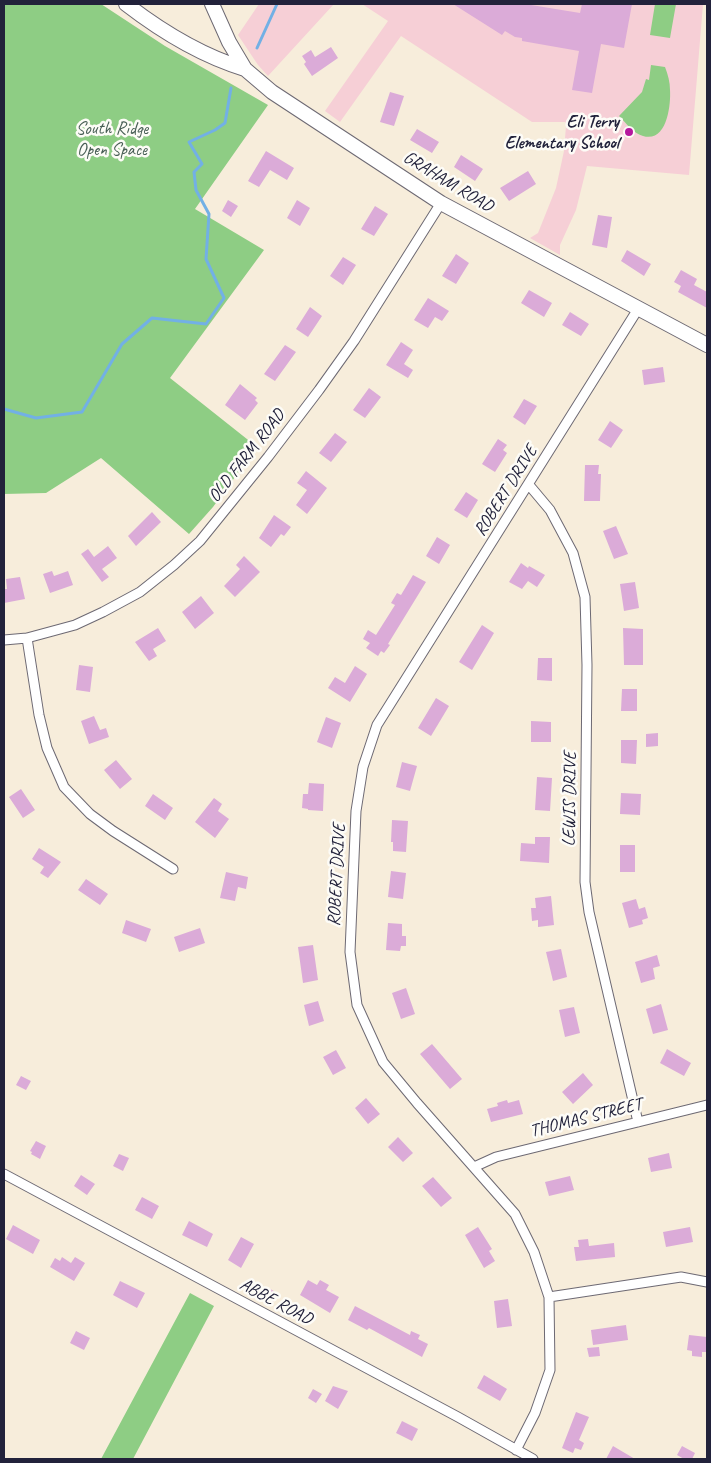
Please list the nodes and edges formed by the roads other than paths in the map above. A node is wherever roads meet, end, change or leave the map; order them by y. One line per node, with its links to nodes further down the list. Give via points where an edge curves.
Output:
1 (126, 4): 3 (street, via 165,31 225,63)
2 (212, 4): 3 (street, GRAHAM ROAD)
3 (245, 69): 4 (street, GRAHAM ROAD, via 272,92)
4 (441, 203): 5 (street, GRAHAM ROAD); 8 (street, OLD FARM ROAD, via 354,341 200,541 140,592 74,624)
5 (638, 309): 6 (street, GRAHAM ROAD); 7 (street, ROBERT DRIVE)
6 (707, 345)
7 (529, 485): 12 (street, LEWIS DRIVE, via 550,510 572,553 585,597 585,882 588,912); 13 (street, ROBERT DRIVE, via 377,725 363,767 356,811 350,952 357,1005 383,1062)
8 (27, 638): 9 (street, OLD FARM ROAD); 10 (street, via 47,748 64,787 98,819)
9 (4, 640)
10 (173, 870)
11 (707, 1105): 12 (street, THOMAS STREET)
12 (638, 1122): 13 (street, THOMAS STREET, via 496,1157)
13 (474, 1167): 16 (street, ROBERT DRIVE, via 514,1214 534,1252)
14 (4, 1174): 17 (street, ABBE ROAD)
15 (707, 1282): 16 (street, via 681,1277)
16 (549, 1297): 17 (street, ROBERT DRIVE, via 550,1370 535,1413)
17 (516, 1450): 18 (street, ABBE ROAD)
18 (533, 1459)

